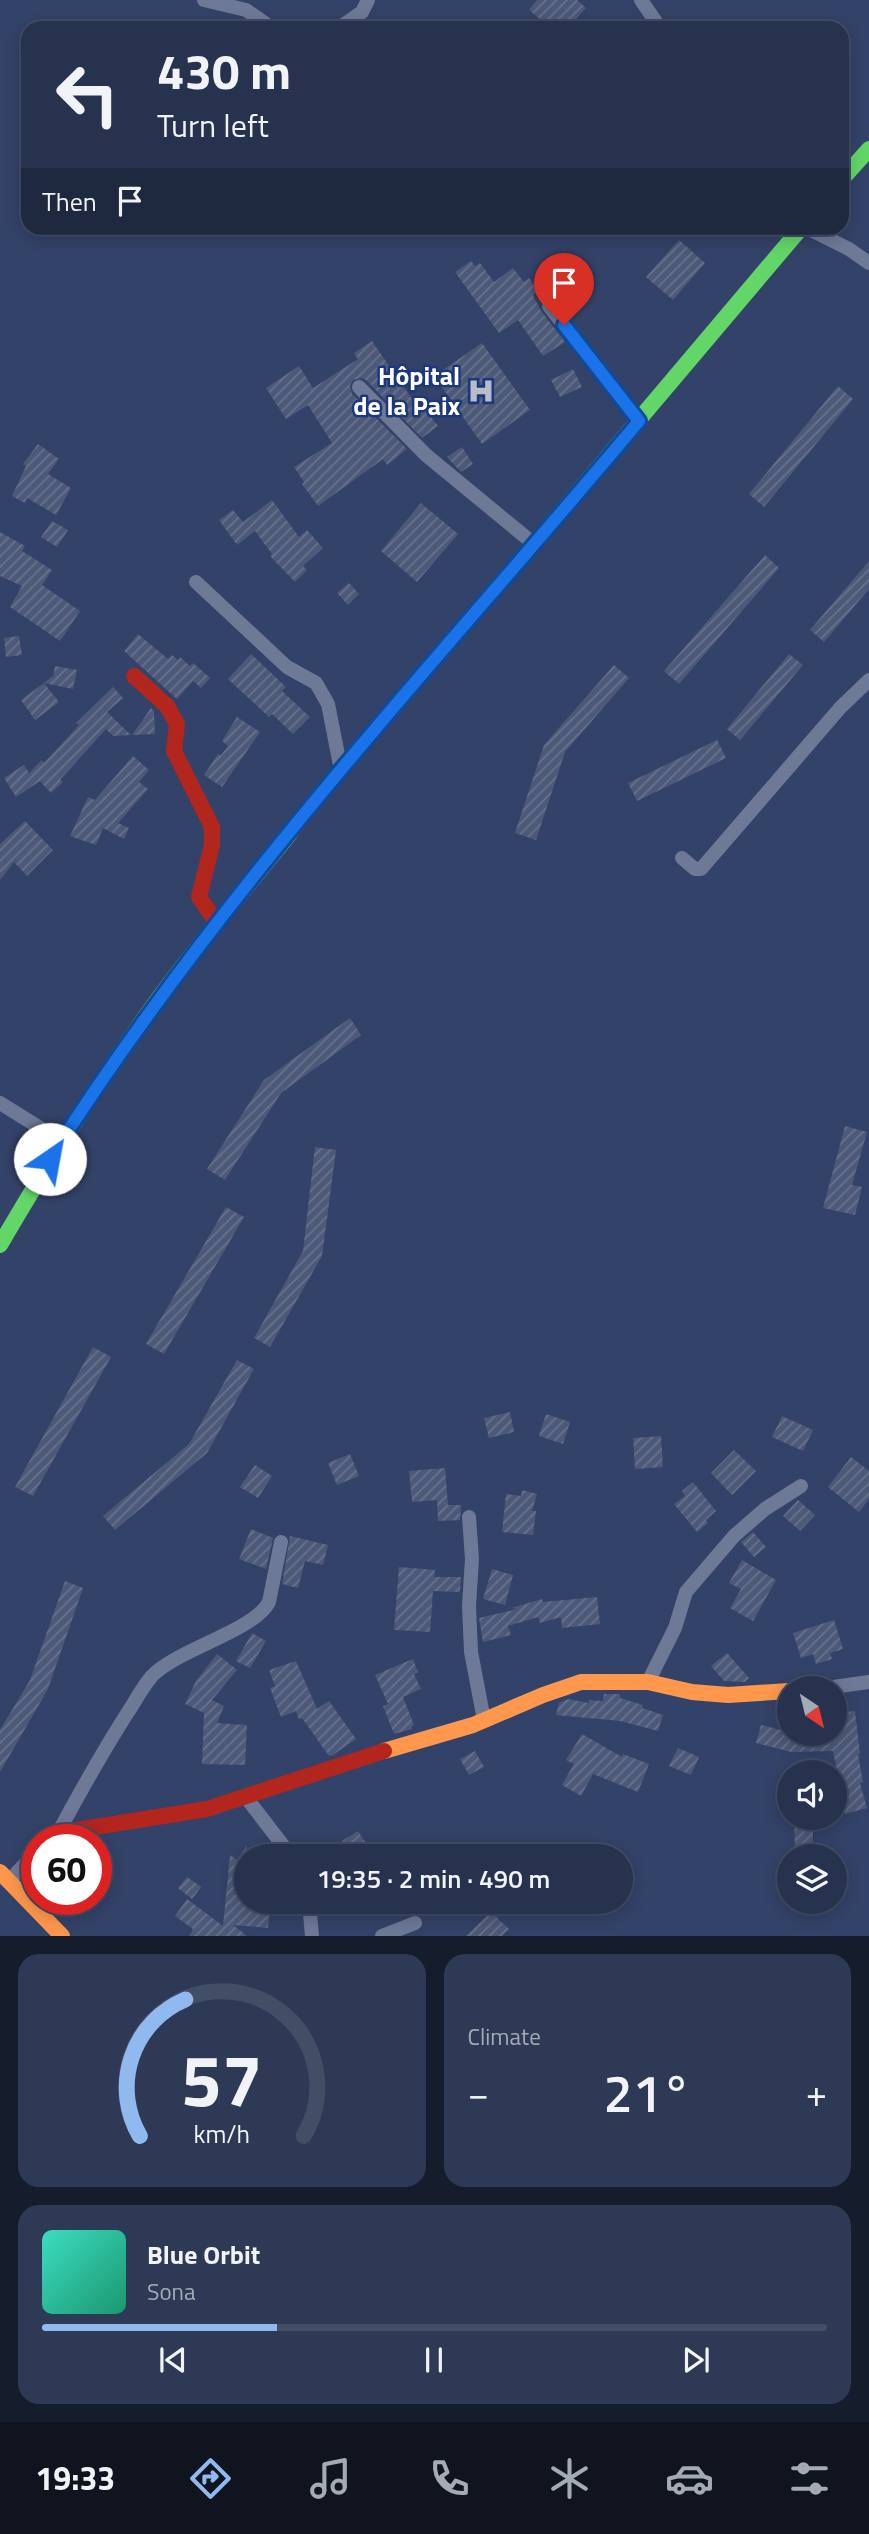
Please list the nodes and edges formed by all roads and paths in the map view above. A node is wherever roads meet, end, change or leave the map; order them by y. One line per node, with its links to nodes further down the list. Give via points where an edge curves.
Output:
1 (204, 0): 4 (street, via 246,10)
2 (368, 0): 5 (street, via 362,12)
3 (641, 0): 6 (street)
4 (262, 21)
5 (349, 21)
6 (655, 21)
7 (869, 149): 8 (main road)
8 (849, 171)
9 (795, 235): 14 (main road)
10 (821, 235): 11 (street)
11 (869, 263)
12 (549, 306): 14 (street)
13 (359, 387): 15 (street, via 426,455)
14 (639, 421): 15 (main road)
15 (534, 544): 19 (main road)
16 (196, 582): 19 (street, via 287,667 317,683 328,704)
17 (134, 676): 21 (main road, via 167,706 177,724 174,751 212,827 214,840 199,897)
18 (869, 680): 20 (street, via 701,869)
19 (341, 771): 21 (main road)
20 (682, 858)
21 (217, 923): 23 (main road, via 143,1020)
22 (0, 1103): 23 (street)
23 (61, 1141): 24 (main road)
24 (0, 1245)
25 (801, 1486): 28 (street, via 734,1536 686,1592 671,1637)
26 (470, 1517): 32 (street, via 471,1652)
27 (281, 1542): 34 (street, via 265,1609 151,1678)
28 (648, 1682): 31 (main road, via 728,1695); 32 (main road, via 582,1682)
29 (869, 1682): 30 (street)
30 (847, 1685)
31 (777, 1692)
32 (484, 1720): 33 (main road)
33 (245, 1796): 35 (main road, via 207,1808); 36 (street)
34 (61, 1824)
35 (112, 1825)
36 (282, 1844)
37 (21, 1863): 38 (street)
38 (4, 1876): 41 (main road)
39 (310, 1914): 42 (street)
40 (415, 1923): 43 (street)
41 (62, 1936)
42 (312, 1936)
43 (382, 1936)

